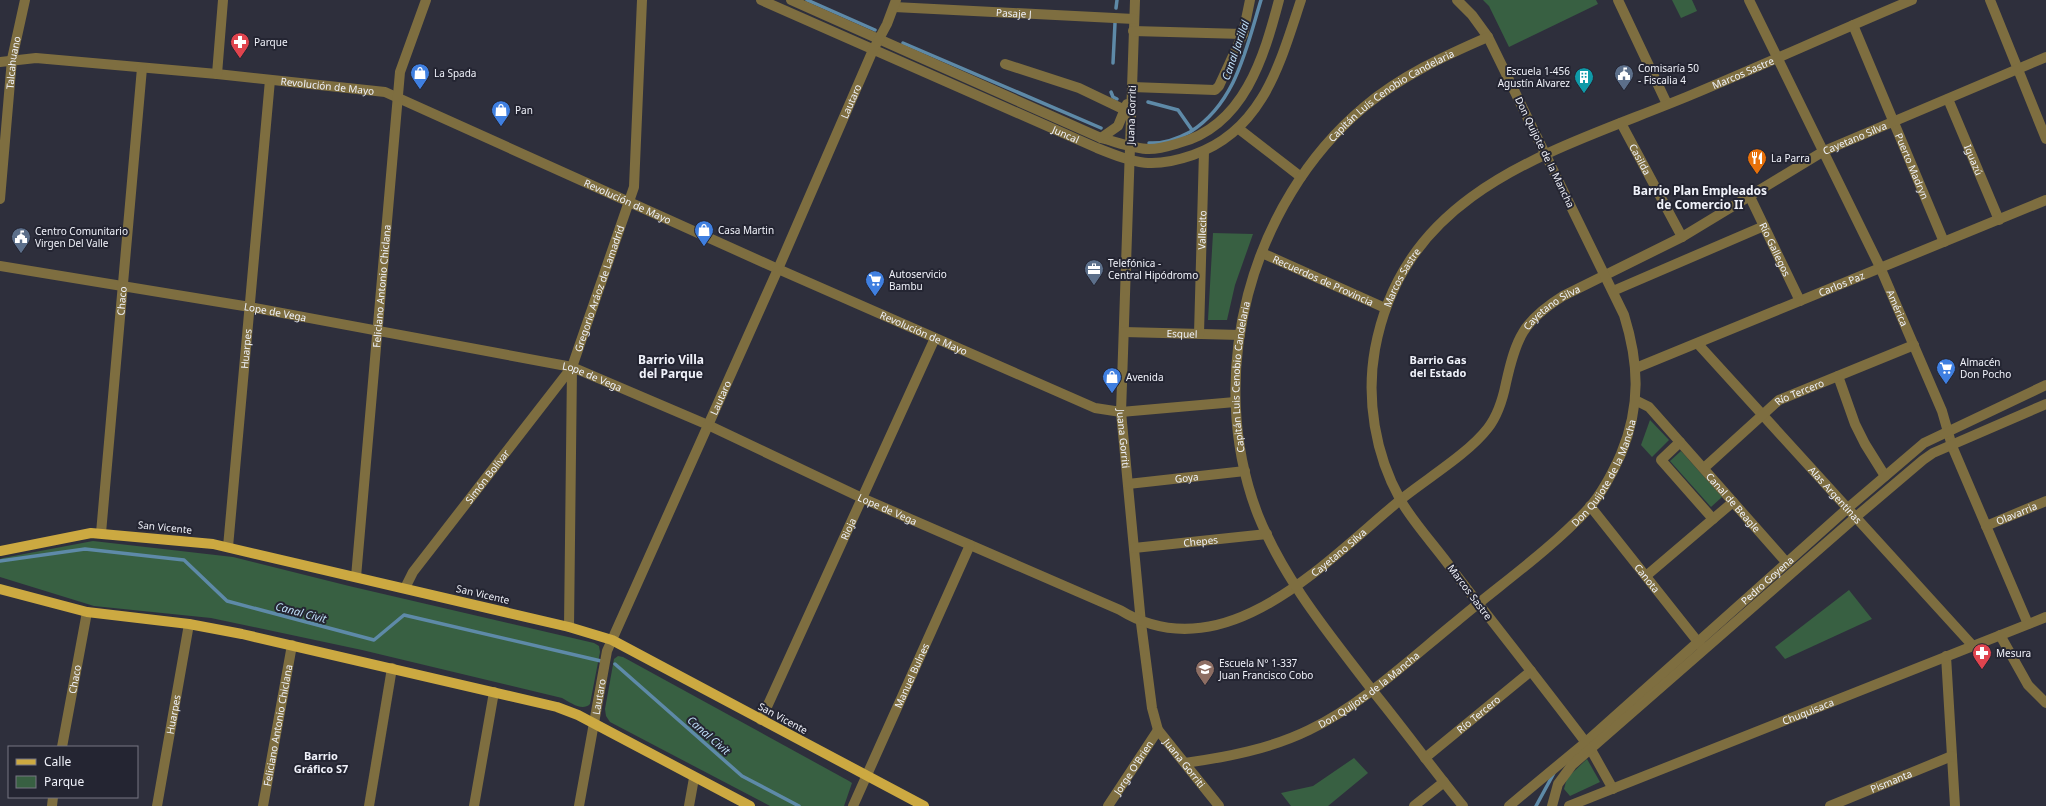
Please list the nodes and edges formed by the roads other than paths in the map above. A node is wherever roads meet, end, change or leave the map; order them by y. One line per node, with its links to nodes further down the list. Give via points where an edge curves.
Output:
1 (25, 0): 26 (street, Talcahuano)
2 (223, 0): 31 (street)
3 (426, 0): 34 (street, Feliciano Antonio Chiclana, via 400,72)
4 (642, 0): 52 (street, Gregorio Aráoz de Lamadrid, via 634,187)
5 (761, 0): 23 (street, Juncal)
6 (791, 0): 22 (street, Juncal)
7 (1135, 0): 17 (street, Juana Gorriti)
8 (1250, 0): 20 (street)
9 (1279, 0): 43 (street, Juncal, via 1255,73 1227,117 1208,132 1187,141 1148,149)
10 (1301, 0): 40 (street, Juncal, via 1269,86)
11 (1457, 0): 21 (street, Don Quijote de la Mancha)
12 (1618, 0): 36 (street)
13 (1749, 0): 25 (street, América)
14 (1909, 0): 18 (street, Marcos Sastre)
15 (1990, 0): 30 (street)
16 (895, 4): 17 (street, Pasaje J); 22 (street, Lautaro)
17 (1134, 19): 19 (street, Juana Gorriti)
18 (1853, 25): 25 (street, Marcos Sastre); 38 (street, Puerto Madryn)
19 (1134, 31): 20 (street); 33 (street, Juana Gorriti)
20 (1243, 34): 33 (street, via 1215,90)
21 (1488, 37): 46 (street, Don Quijote de la Mancha); 48 (street, Capitán Luis Cenobio Candelaria, via 1412,73 1377,96 1334,137)
22 (878, 39): 23 (street, Lautaro); 41 (street, Juncal)
23 (873, 50): 47 (street, Juncal); 60 (street, Lautaro)
24 (2046, 57): 30 (street, Cayetano Silva)
25 (1778, 58): 36 (street, Marcos Sastre); 45 (street, América)
26 (12, 59): 27 (street, Revolución de Mayo); 29 (street, Revolución de Mayo, via 36,58); 50 (street, Talcahuano)
27 (0, 62)
28 (1005, 64): 37 (street, via 1079,88)
29 (142, 68): 31 (street, Revolución de Mayo); 62 (street, Chaco)
30 (2018, 69): 35 (street, Cayetano Silva); 42 (street)
31 (217, 74): 32 (street, Revolución de Mayo)
32 (270, 80): 34 (street, Revolución de Mayo, via 372,90); 65 (street, Huarpes)
33 (1132, 90): 37 (street); 43 (street, Juana Gorriti)
34 (398, 97): 52 (street, Revolución de Mayo); 67 (street, Feliciano Antonio Chiclana)
35 (1948, 99): 38 (street, Cayetano Silva); 53 (street, Iguazú)
36 (1667, 104): 39 (street, Marcos Sastre)
37 (1125, 110): 41 (street, via 1118,126)
38 (1894, 122): 45 (street, Cayetano Silva); 56 (street, Puerto Madryn)
39 (1621, 123): 46 (street, Marcos Sastre); 55 (street, Casilda)
40 (1239, 130): 44 (street, Juncal); 48 (street)
41 (1101, 138): 43 (street, Juncal)
42 (2046, 139)
43 (1130, 145): 47 (street, Juana Gorriti)
44 (1204, 151): 47 (street, Juncal, via 1171,162 1151,164); 69 (street, Vallecito)
45 (1824, 151): 49 (street, Cayetano Silva); 59 (street, América)
46 (1546, 154): 61 (street, Don Quijote de la Mancha); 66 (street, Marcos Sastre, via 1470,196 1445,218 1409,262)
47 (1130, 161): 68 (street, Juana Gorriti)
48 (1301, 177): 57 (street, Capitán Luis Cenobio Candelaria, via 1280,211)
49 (1750, 197): 54 (street, Río Gallegos); 55 (street, Cayetano Silva)
50 (0, 199)
51 (2046, 200): 53 (street, Carlos Paz)
52 (629, 201): 60 (street, Revolución de Mayo); 74 (street, Gregorio Aráoz de Lamadrid)
53 (1999, 220): 56 (street, Carlos Paz)
54 (1764, 226): 63 (street); 64 (street, Río Gallegos)
55 (1682, 237): 61 (street, Cayetano Silva)
56 (1944, 242): 59 (street, Carlos Paz)
57 (1262, 253): 66 (street, Recuerdos de Provincia); 70 (street, Capitán Luis Cenobio Candelaria, via 1248,295)
58 (0, 266): 62 (street, Lope de Vega)
59 (1880, 267): 64 (street, Carlos Paz); 73 (street, América)
60 (778, 268): 71 (street, Revolución de Mayo); 83 (street, Lautaro)
61 (1605, 275): 63 (street, Don Quijote de la Mancha); 92 (street, Cayetano Silva, via 1563,296 1532,319 1517,343 1504,394 1489,426 1478,440)
62 (123, 285): 65 (street, Lope de Vega); 100 (street, Chaco)
63 (1613, 291): 75 (street, Don Quijote de la Mancha, via 1632,341)
64 (1800, 302): 72 (street, Carlos Paz)
65 (250, 307): 67 (street, Lope de Vega); 103 (street, Huarpes)
66 (1385, 308): 92 (street, Marcos Sastre, via 1375,353 1372,400 1378,443)
67 (378, 332): 74 (street, Lope de Vega); 108 (street, Feliciano Antonio Chiclana)
68 (1124, 332): 69 (street, Esquel); 81 (street, Juana Gorriti)
69 (1199, 334): 70 (street, Esquel)
70 (1240, 335): 79 (street, Capitán Luis Cenobio Candelaria)
71 (935, 338): 81 (street, Revolución de Mayo, via 1095,408); 91 (street, Rioja)
72 (1698, 344): 75 (street, Carlos Paz); 82 (street, Alas Argentinas)
73 (1914, 345): 76 (street, Río Tercero); 84 (street, América, via 1942,411)
74 (572, 367): 83 (street, Lope de Vega); 110 (street, Simón Bolívar, via 413,572); 118 (street, Gregorio Aráoz de Lamadrid)
75 (1636, 368): 78 (street, Don Quijote de la Mancha)
76 (1838, 376): 82 (street, Río Tercero, via 1779,400); 89 (street, via 1855,424)
77 (2046, 385): 84 (street, Pedro Goyena)
78 (1635, 400): 85 (street, Canal de Beagle, via 1649,407); 95 (street, Don Quijote de la Mancha, via 1621,453)
79 (1235, 402): 81 (street, Revolución de Mayo); 88 (street, Capitán Luis Cenobio Candelaria, via 1238,438)
80 (2046, 404): 86 (street, Pedro Goyena)
81 (1121, 412): 90 (street, Juana Gorriti)
82 (1763, 414): 87 (street, Río Tercero); 96 (street, Alas Argentinas)
83 (708, 426): 91 (street, Lope de Vega); 120 (street, Lautaro)
84 (1946, 432): 86 (street, América); 89 (street, Pedro Goyena, via 1924,443)
85 (1680, 442): 87 (street, Canal de Beagle); 98 (street, via 1660,460)
86 (1952, 446): 97 (street, Pedro Goyena, via 1923,460); 99 (street, América)
87 (1704, 468): 94 (street, Canal de Beagle)
88 (1245, 471): 90 (street, Goya); 101 (street, Capitán Luis Cenobio Candelaria, via 1253,500)
89 (1885, 476): 96 (street, Pedro Goyena)
90 (1128, 484): 104 (street, Juana Gorriti)
91 (862, 498): 102 (street, Lope de Vega); 130 (street, Rioja)
92 (1400, 500): 109 (street, Cayetano Silva); 112 (street, Marcos Sastre)
93 (2046, 501): 99 (street, Olavarria)
94 (1733, 502): 98 (street); 106 (street, Canal de Beagle)
95 (1590, 506): 107 (street, Canota); 112 (street, Don Quijote de la Mancha, via 1534,558)
96 (1849, 507): 97 (street, Alas Argentinas); 106 (street, Pedro Goyena)
97 (1856, 516): 122 (street, Pedro Goyena); 123 (street, Alas Argentinas)
98 (1714, 519): 107 (street)
99 (1986, 526): 117 (street, América)
100 (101, 533): 103 (main road, San Vicente); 105 (main road, San Vicente, via 83,534)
101 (1267, 534): 104 (street, Chepes); 109 (street, Capitán Luis Cenobio Candelaria)
102 (970, 545): 115 (street, Lope de Vega, via 1120,610); 138 (street, Manuel Bulnes)
103 (228, 547): 108 (main road, San Vicente)
104 (1134, 548): 115 (street, Juana Gorriti)
105 (0, 551)
106 (1787, 563): 122 (street, Pedro Goyena)
107 (1646, 576): 122 (street, Canota)
108 (356, 577): 110 (main road, San Vicente)
109 (1297, 587): 115 (street, Cayetano Silva, via 1262,608 1237,619 1211,626 1168,628); 127 (street, Capitán Luis Cenobio Candelaria, via 1339,648)
110 (405, 588): 118 (main road, San Vicente)
111 (0, 590): 113 (main road)
112 (1478, 603): 126 (street, Marcos Sastre); 127 (street, Don Quijote de la Mancha)
113 (87, 612): 116 (main road); 134 (street, Chaco)
114 (2046, 617): 117 (street, Chuquisaca)
115 (1142, 623): 132 (street, Juana Gorriti, via 1152,708)
116 (189, 624): 121 (main road); 142 (street, Huarpes)
117 (2028, 624): 119 (street, Chuquisaca)
118 (569, 627): 120 (main road, San Vicente)
119 (2000, 635): 123 (street, Chuquisaca); 129 (street, via 2028,685)
120 (612, 640): 130 (main road, San Vicente); 131 (street, Lautaro, via 607,651)
121 (292, 645): 125 (main road); 143 (street, Feliciano Antonio Chiclana)
122 (1701, 646): 133 (street, Pedro Goyena)
123 (1973, 646): 124 (street, Chuquisaca)
124 (1946, 656): 135 (street); 141 (street, Chuquisaca)
125 (392, 668): 128 (main road); 144 (street)
126 (1531, 671): 133 (street, Marcos Sastre); 136 (street, Río Tercero)
127 (1372, 689): 136 (street, Capitán Luis Cenobio Candelaria); 137 (street, Don Quijote de la Mancha, via 1324,722 1302,733 1239,754)
128 (494, 692): 131 (main road, via 557,707); 145 (street)
129 (2046, 703)
130 (761, 720): 138 (main road, San Vicente)
131 (594, 723): 139 (main road); 146 (street, Lautaro)
132 (1158, 730): 137 (street, Juana Gorriti); 151 (street, Jorge O'Brien)
133 (1588, 745): 141 (street, Marcos Sastre); 155 (street, Pedro Goyena); 156 (street, Pedro Goyena, via 1558,784)
134 (62, 746)
135 (1952, 756): 158 (street, Pismanta); 159 (street)
136 (1425, 758): 140 (street, Capitán Luis Cenobio Candelaria)
137 (1185, 763): 152 (street, Juana Gorriti)
138 (866, 775): 149 (street, Manuel Bulnes); 150 (main road, San Vicente)
139 (694, 778): 147 (street); 148 (main road)
140 (1444, 782): 153 (street); 154 (street, Capitán Luis Cenobio Candelaria)
141 (1613, 789): 157 (street, Chuquisaca)
142 (157, 806)
143 (263, 806)
144 (369, 806)
145 (474, 806)
146 (579, 806)
147 (689, 806)
148 (750, 806)
149 (853, 806)
150 (924, 806)
151 (1108, 806)
152 (1219, 806)
153 (1414, 806)
154 (1463, 806)
155 (1509, 806)
156 (1552, 806)
157 (1569, 806)
158 (1830, 806)
159 (1954, 806)

